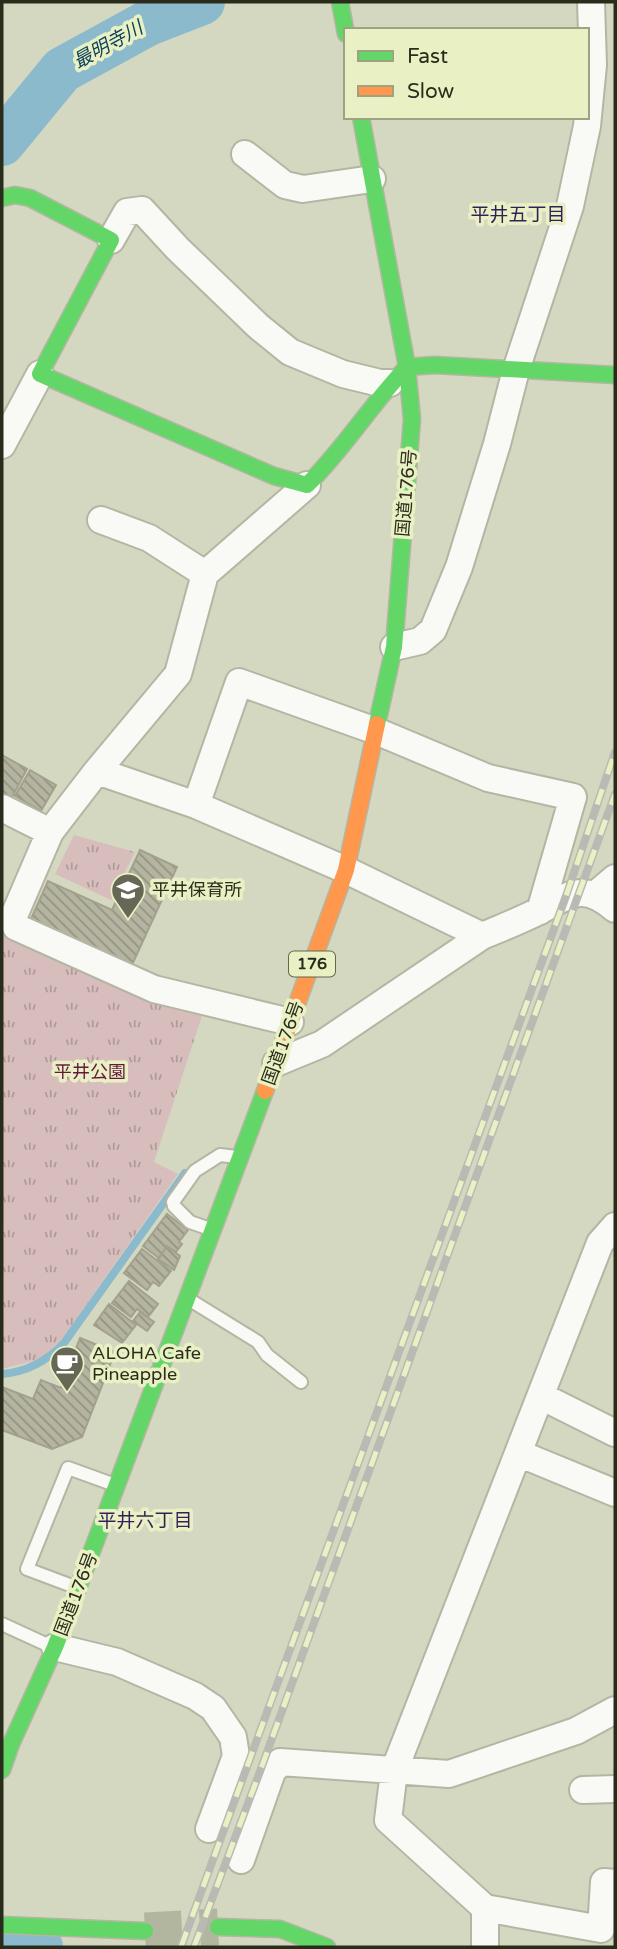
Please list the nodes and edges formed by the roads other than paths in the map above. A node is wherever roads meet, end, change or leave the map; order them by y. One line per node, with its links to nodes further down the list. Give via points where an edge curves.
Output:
1 (340, 2): 4 (main road)
2 (592, 2): 3 (street); 5 (street)
3 (615, 16)
4 (345, 28)
5 (589, 106)
6 (361, 119): 9 (main road, 国道176号 / 176)
7 (588, 119): 12 (street, via 570,206)
8 (245, 154): 9 (street, via 285,185 303,189)
9 (372, 179): 14 (main road, 国道176号 / 176)
10 (2, 198): 11 (main road, via 30,198)
11 (111, 240): 13 (main road); 14 (street, via 127,212 142,210 177,249 290,352 380,383)
12 (516, 370): 14 (main road, via 435,365); 15 (main road); 20 (street, via 459,567 433,630 420,641)
13 (40, 374): 16 (street); 17 (main road, via 274,476)
14 (398, 375): 17 (main road); 20 (main road, 国道176号 / 176, via 412,419)
15 (615, 375)
16 (2, 445)
17 (307, 485): 19 (street)
18 (101, 520): 19 (street, via 149,538)
19 (205, 574): 22 (street, via 177,674)
20 (394, 647): 21 (main road, 国道176号 / 176)
21 (376, 731): 23 (street, via 239,682); 26 (main road, 国道176号 / 176); 29 (street, via 488,778 573,797)
22 (97, 771): 23 (street); 25 (street)
23 (196, 805): 26 (street)
24 (2, 808): 25 (street)
25 (50, 832): 30 (street)
26 (346, 870): 31 (street); 32 (main road, 国道176号 / 176)
27 (615, 878): 28 (street)
28 (605, 902): 29 (street, via 579,893)
29 (540, 911): 31 (street)
30 (7, 918): 32 (street, via 16,927 154,989)
31 (482, 936): 33 (street, via 322,1044)
32 (290, 1022): 33 (main road, 国道176号 / 176)
33 (276, 1063): 34 (main road, 国道176号 / 176)
34 (241, 1157): 36 (main road, 国道176号 / 176); 36 (lane, via 220,1155 195,1171 173,1202 190,1222)
35 (615, 1226): 39 (street, via 600,1243)
36 (213, 1231): 37 (main road, 国道176号 / 176)
37 (188, 1298): 38 (lane, via 258,1342); 42 (main road, 国道176号 / 176)
38 (301, 1382)
39 (541, 1396): 40 (street); 41 (street)
40 (615, 1433)
41 (518, 1453): 43 (street); 49 (street)
42 (117, 1486): 44 (main road, 国道176号 / 176); 44 (lane, via 68,1468 27,1569)
43 (615, 1493)
44 (78, 1588): 46 (main road, 国道176号 / 176)
45 (2, 1623): 46 (lane)
46 (55, 1647): 48 (main road, 国道176号 / 176); 52 (street, via 117,1662 213,1708 233,1737 236,1756)
47 (615, 1710): 49 (street, via 576,1731 449,1774)
48 (2, 1770)
49 (394, 1771): 53 (street, via 280,1762 272,1772); 55 (street, via 388,1820)
50 (615, 1789): 51 (street)
51 (583, 1790)
52 (209, 1829)
53 (241, 1860)
54 (615, 1883): 55 (street, via 604,1882 601,1929)
55 (485, 1908): 60 (street)
56 (2, 1925): 58 (main road)
57 (218, 1927): 59 (main road, via 279,1929)
58 (145, 1931)
59 (327, 1947)
60 (485, 1947)

